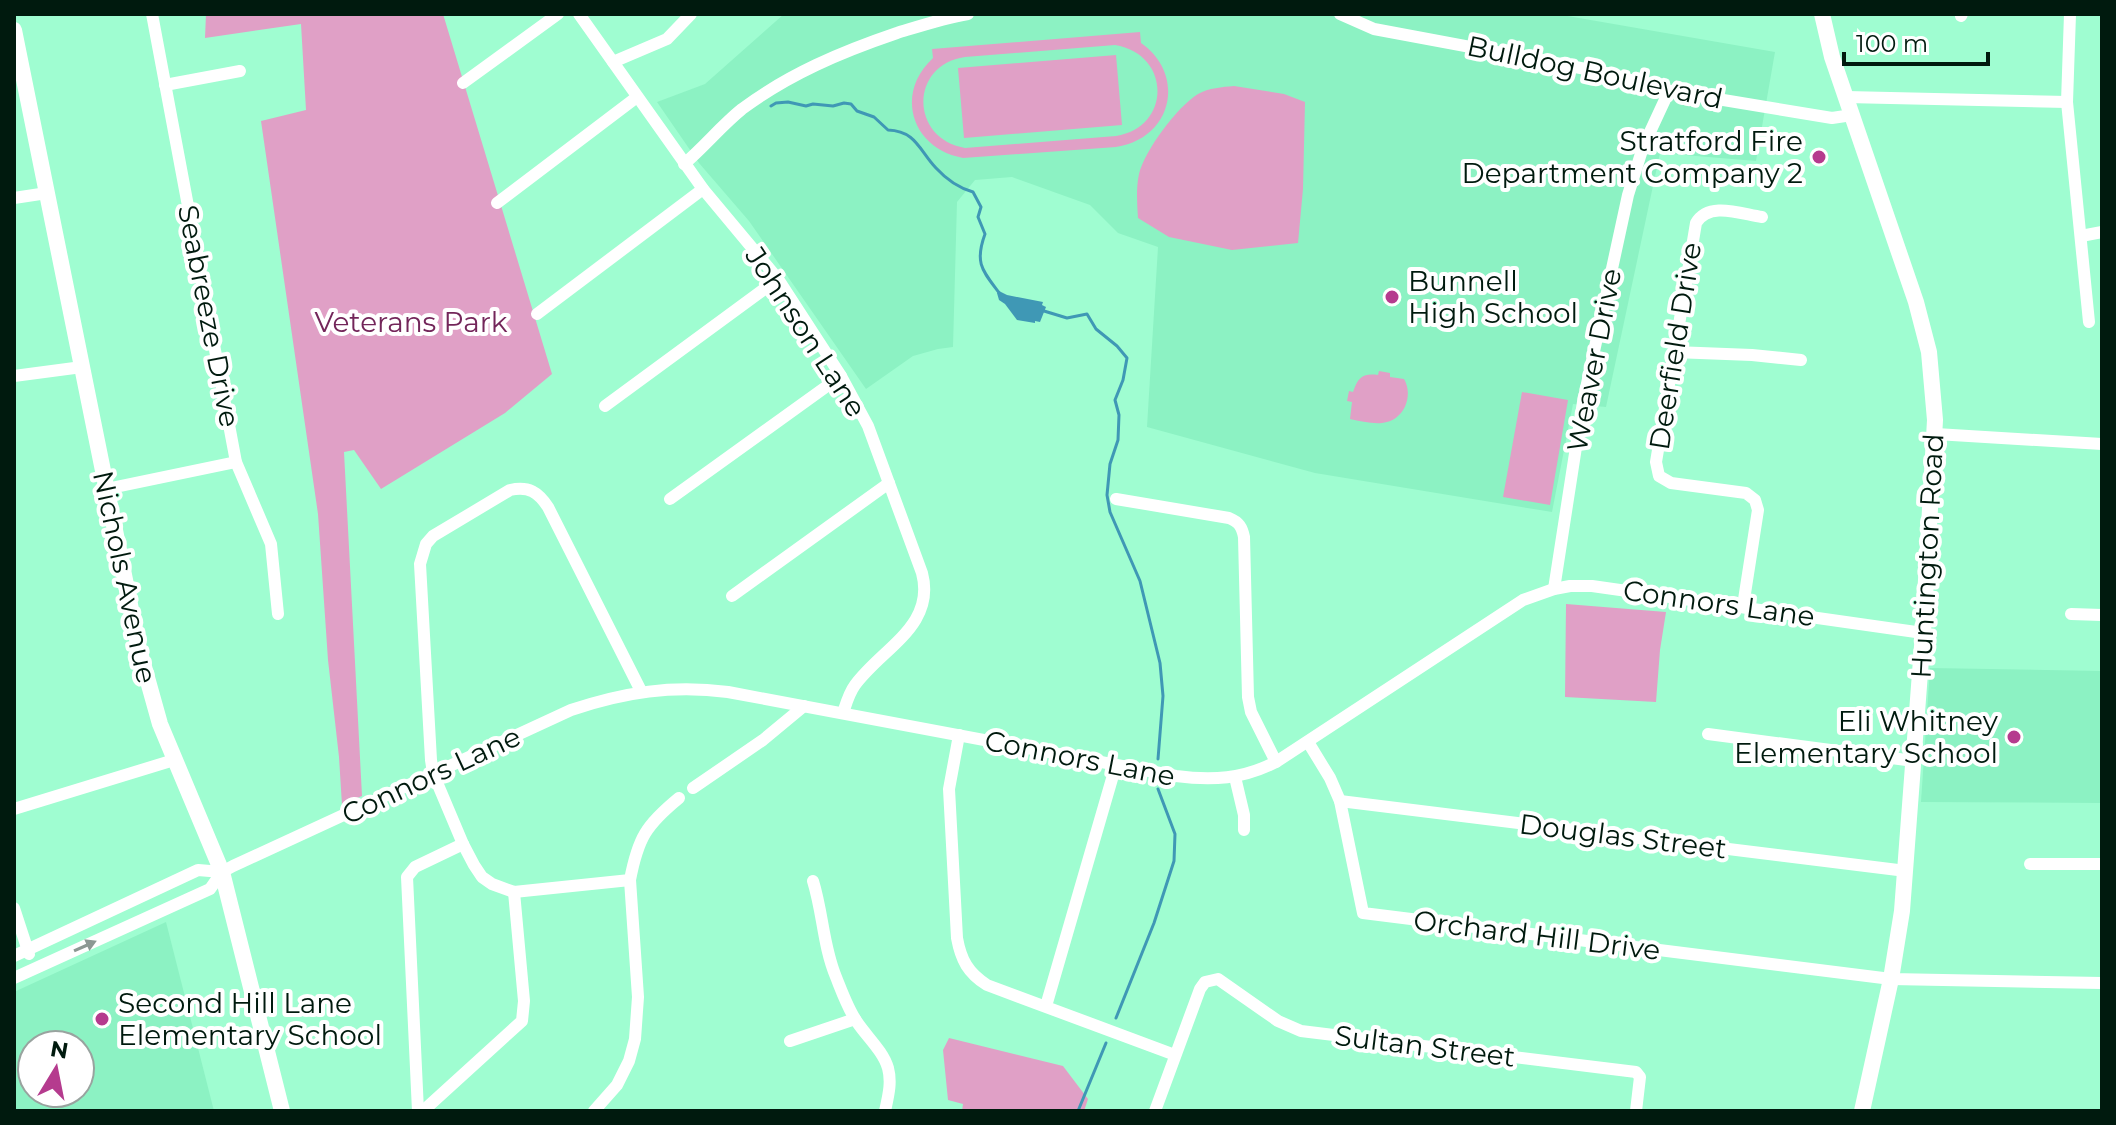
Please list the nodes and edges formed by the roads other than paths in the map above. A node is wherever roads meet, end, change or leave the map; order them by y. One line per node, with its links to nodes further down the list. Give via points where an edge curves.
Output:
1 (152, 14): 13 (street, Seabreeze Drive)
2 (558, 14): 12 (street)
3 (579, 14): 10 (street, Johnson Lane)
4 (691, 14): 10 (street, via 667,39)
5 (968, 14): 19 (street, via 851,48 791,77 740,111)
6 (1340, 14): 14 (street, Bulldog Boulevard, via 1374,29 1610,74)
7 (1822, 14): 16 (main road, Huntington Road)
8 (2070, 14): 17 (street)
9 (14, 30): 21 (main road, Nichols Avenue)
10 (613, 62): 15 (street, Johnson Lane)
11 (240, 71): 13 (street)
12 (463, 83)
13 (165, 85): 38 (street, Seabreeze Drive)
14 (1669, 91): 18 (street, Bulldog Boulevard, via 1832,118); 43 (street, Weaver Drive, via 1628,195 1583,402)
15 (637, 97): 19 (street, Johnson Lane); 23 (street)
16 (1846, 97): 17 (street); 18 (main road, Huntington Road)
17 (2067, 102): 26 (street)
18 (1852, 115): 36 (main road, Huntington Road, via 1923,327)
19 (684, 164): 20 (street, Johnson Lane)
20 (703, 189): 27 (street, Johnson Lane); 28 (street)
21 (47, 193): 22 (street); 32 (main road, Nichols Avenue)
22 (14, 198)
23 (497, 203)
24 (1762, 217): 30 (street, Deerfield Drive, via 1712,211 1698,219)
25 (2102, 232): 26 (street)
26 (2081, 236): 29 (street)
27 (778, 279): 34 (street, Johnson Lane); 35 (street)
28 (537, 314)
29 (2089, 322)
30 (1674, 352): 31 (street); 45 (street, Deerfield Drive, via 1657,471 1671,483 1746,493 1755,500 1758,510)
31 (1801, 360)
32 (82, 367): 33 (street); 40 (main road, Nichols Avenue)
33 (14, 376)
34 (841, 376): 39 (street, Johnson Lane, via 868,426); 41 (street)
35 (605, 406)
36 (1936, 434): 37 (street); 49 (main road, Huntington Road)
37 (2102, 444)
38 (236, 462): 40 (street); 46 (street, Seabreeze Drive, via 271,544)
39 (889, 483): 44 (street); 52 (street, Johnson Lane, via 922,573 924,603 907,630 856,684)
40 (106, 489): 56 (main road, Nichols Avenue, via 139,649)
41 (670, 499)
42 (1116, 499): 58 (street, via 1229,518 1243,528 1248,697)
43 (1554, 589): 45 (street, Connors Lane, via 1592,586); 55 (street, Connors Lane, via 1491,619)
44 (732, 596)
45 (1743, 606): 49 (street, Connors Lane)
46 (278, 614)
47 (2071, 614): 48 (street)
48 (2102, 615)
49 (1923, 633): 57 (main road, Huntington Road)
50 (641, 691): 51 (street, Connors Lane, via 715,691); 60 (street, Connors Lane, via 571,710); 60 (street, via 548,507 529,489 510,490 433,536 422,555)
51 (804, 706): 52 (street, Connors Lane); 62 (street)
52 (843, 713): 54 (street, Connors Lane)
53 (1708, 734): 57 (street)
54 (959, 735): 59 (street, Connors Lane); 84 (street, via 949,789 962,960 987,985)
55 (1308, 742): 58 (street, Connors Lane); 64 (street, Orchard Hill Drive)
56 (174, 760): 65 (street); 71 (main road, Nichols Avenue)
57 (1914, 761): 70 (main road, Huntington Road)
58 (1276, 762): 61 (street, Connors Lane)
59 (1116, 765): 61 (street, Connors Lane, via 1194,779); 84 (street)
60 (433, 773): 67 (street); 71 (street, Connors Lane)
61 (1235, 777): 66 (street)
62 (693, 788)
63 (679, 798): 72 (street, via 645,830)
64 (1340, 801): 70 (street, Douglas Street); 82 (street, Orchard Hill Drive, via 1363,913)
65 (14, 809)
66 (1244, 830)
67 (463, 844): 74 (street, via 482,877); 89 (street, via 415,867 407,877)
68 (2030, 864): 69 (street)
69 (2102, 864)
70 (1906, 871): 82 (main road, Huntington Road)
71 (222, 872): 76 (street, via 198,870); 77 (street, via 210,889); 88 (main road, Nichols Avenue)
72 (630, 880): 74 (street); 90 (street, via 637,1031 617,1085)
73 (813, 881): 85 (street, via 830,962)
74 (514, 892): 89 (street, via 522,1021)
75 (14, 908): 78 (street)
76 (116, 909): 77 (street); 78 (street)
77 (124, 929): 80 (street, one-way to 77)
78 (27, 950): 79 (street); 80 (street)
79 (14, 956)
80 (35, 968): 81 (street)
81 (14, 978)
82 (1891, 979): 83 (street); 94 (main road, Huntington Road)
83 (2102, 983)
84 (1046, 1006): 87 (street)
85 (855, 1019): 86 (street); 91 (street, via 889,1070)
86 (790, 1041)
87 (1175, 1055): 92 (street); 93 (street, Sultan Street, via 1200,989 1218,979 1301,1031 1632,1071 1639,1074)
88 (282, 1111)
89 (420, 1111)
90 (594, 1111)
91 (885, 1111)
92 (1155, 1111)
93 (1636, 1111)
94 (1862, 1111)

